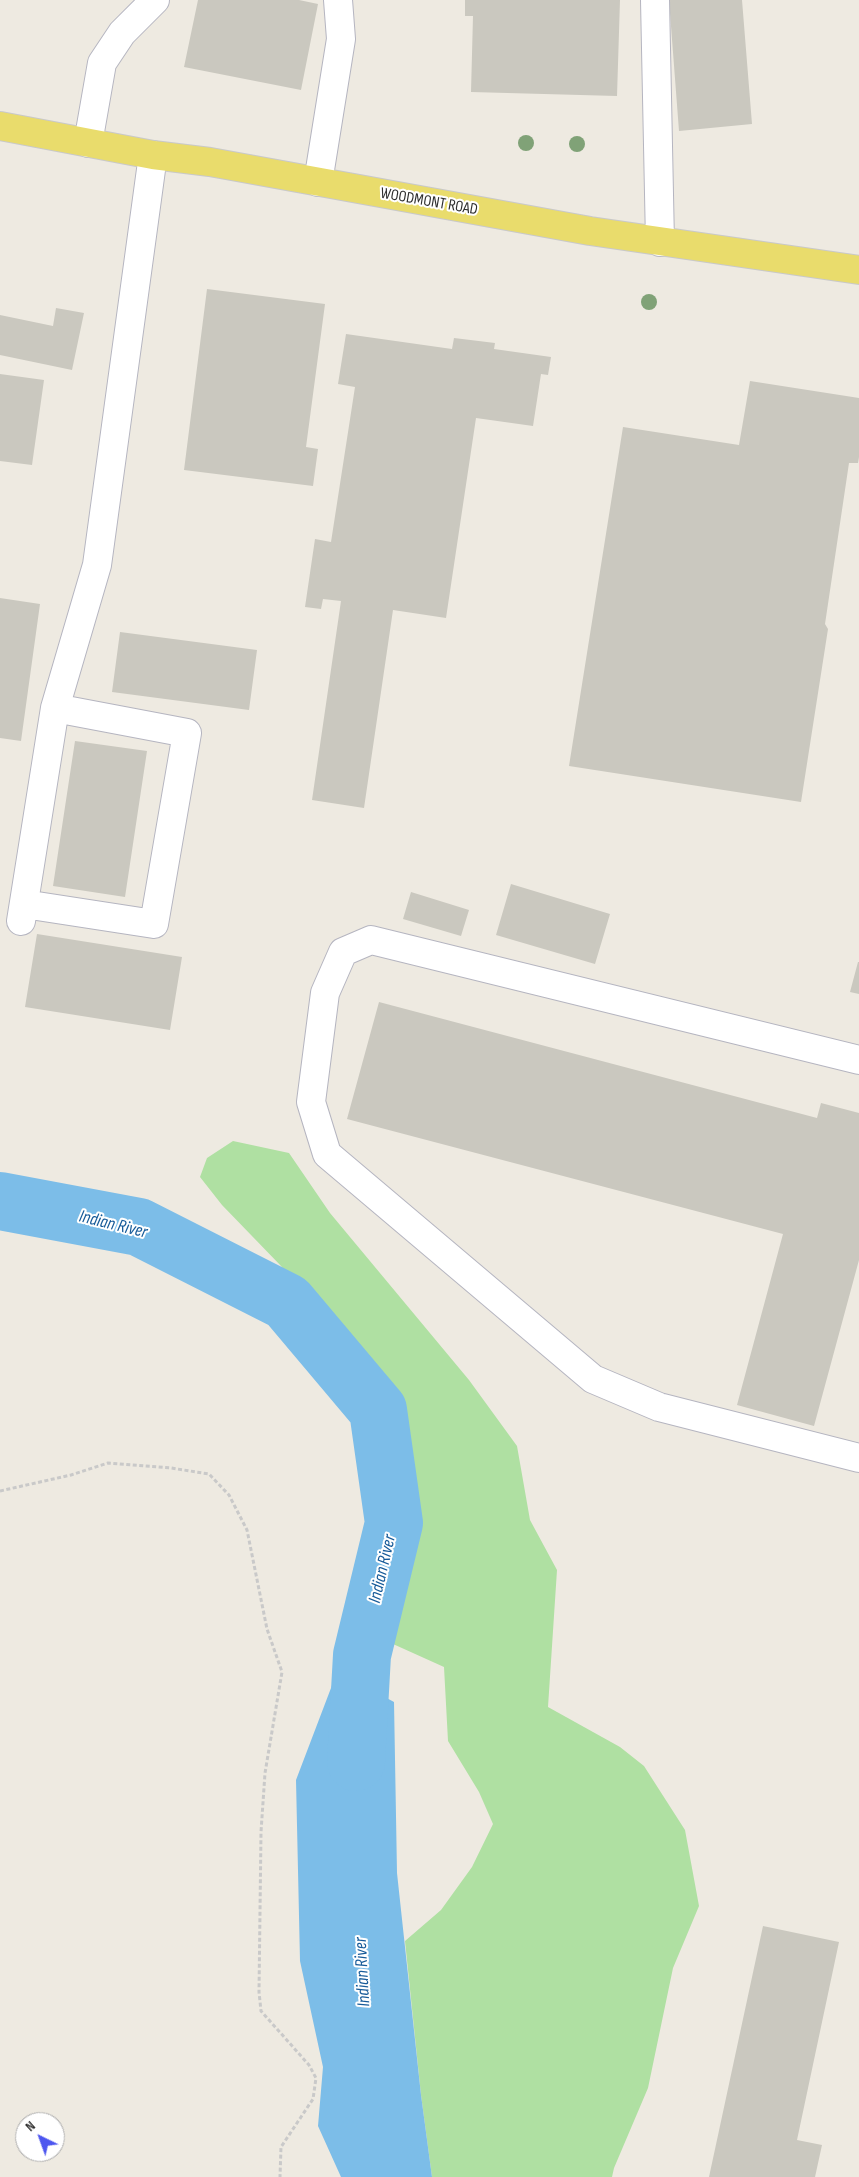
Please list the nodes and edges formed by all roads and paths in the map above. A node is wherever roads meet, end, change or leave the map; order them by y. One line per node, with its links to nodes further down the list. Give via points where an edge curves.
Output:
1 (155, 0): 5 (lane, via 122,33 102,63)
2 (338, 0): 7 (lane, via 342,40)
3 (655, 0): 8 (lane)
4 (0, 126): 5 (main road, WOODMONT ROAD)
5 (88, 143): 6 (main road, WOODMONT ROAD)
6 (153, 155): 7 (main road, WOODMONT ROAD); 10 (lane, via 97,565)
7 (318, 182): 8 (main road, WOODMONT ROAD)
8 (660, 242): 9 (main road, WOODMONT ROAD)
9 (859, 270)
10 (55, 708): 10 (lane, via 23,912 154,924 187,734)
11 (859, 1060): 12 (lane, via 371,940 343,952 325,993 311,1102 327,1154 593,1379 659,1407)
12 (859, 1458)
13 (0, 1491): 14 (path, via 108,1463 209,1474 229,1495 247,1530 267,1629 282,1672 265,1773 261,1832 260,2011 309,2065 316,2078 313,2099 281,2147)
14 (280, 2177)

